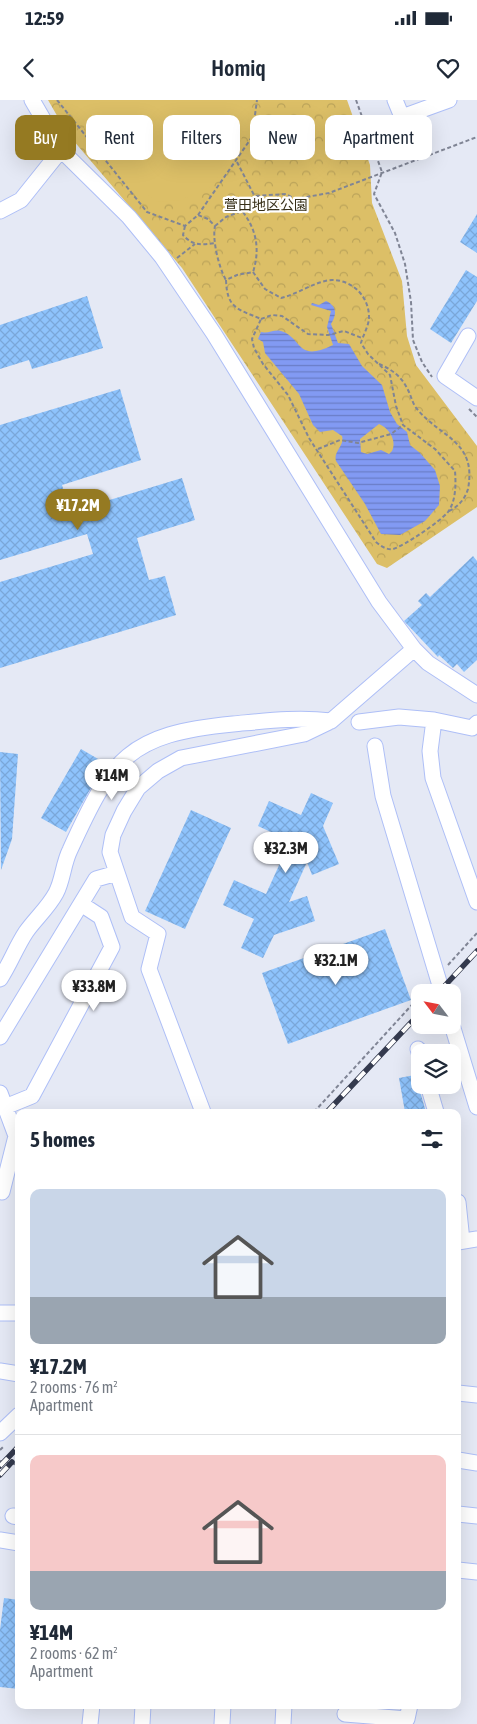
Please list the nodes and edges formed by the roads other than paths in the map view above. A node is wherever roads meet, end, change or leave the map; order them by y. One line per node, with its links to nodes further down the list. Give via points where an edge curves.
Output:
1 (32, 100): 4 (street)
2 (396, 100): 3 (street, via 402,117)
3 (449, 100)
4 (41, 115)
5 (53, 160): 7 (street, via 21,200)
6 (71, 160): 10 (street, via 129,217 162,257 214,334 379,602)
7 (0, 210)
8 (468, 336): 9 (street, via 446,376)
9 (472, 403)
10 (414, 649): 11 (street, via 428,663); 13 (street)
11 (477, 695)
12 (434, 720): 14 (street, via 399,717); 15 (street, via 472,728); 18 (street, via 430,751 433,778)
13 (331, 721): 17 (street, via 304,734 181,758 158,771 138,788 113,835 110,852); 20 (street, via 304,718 195,728 164,735 127,756 104,782 69,851 56,893 26,932)
14 (359, 722)
15 (477, 723)
16 (375, 746): 21 (street, via 383,796)
17 (117, 873): 19 (street, via 96,880); 28 (street, via 132,917 158,934 149,969)
18 (477, 902)
19 (81, 904): 23 (street); 26 (street, via 101,917 112,947 32,1096)
20 (0, 979)
21 (439, 984)
22 (455, 1034): 27 (street)
23 (0, 1038)
24 (0, 1093): 26 (street)
25 (431, 1094): 29 (street)
26 (5, 1107): 30 (street)
27 (477, 1107)
28 (202, 1109)
29 (435, 1109)
30 (15, 1133)
31 (15, 1140): 32 (street)
32 (2, 1192)
33 (477, 1239): 34 (street)
34 (461, 1242)
35 (0, 1313): 36 (street)
36 (15, 1313)
37 (0, 1371): 38 (street)
38 (15, 1373)
39 (461, 1392): 40 (street)
40 (477, 1394)
41 (15, 1419): 42 (street)
42 (0, 1433)
43 (461, 1460): 44 (street)
44 (477, 1463)
45 (461, 1514): 46 (street)
46 (477, 1516)
47 (0, 1540): 48 (street)
48 (15, 1542)
49 (461, 1570): 50 (street)
50 (477, 1572)
51 (92, 1709): 57 (street)
52 (143, 1709): 58 (street)
53 (223, 1709): 59 (street)
54 (284, 1709): 60 (street)
55 (409, 1709): 56 (street, via 407,1719)
56 (346, 1714)
57 (90, 1724)
58 (142, 1724)
59 (222, 1724)
60 (283, 1724)

